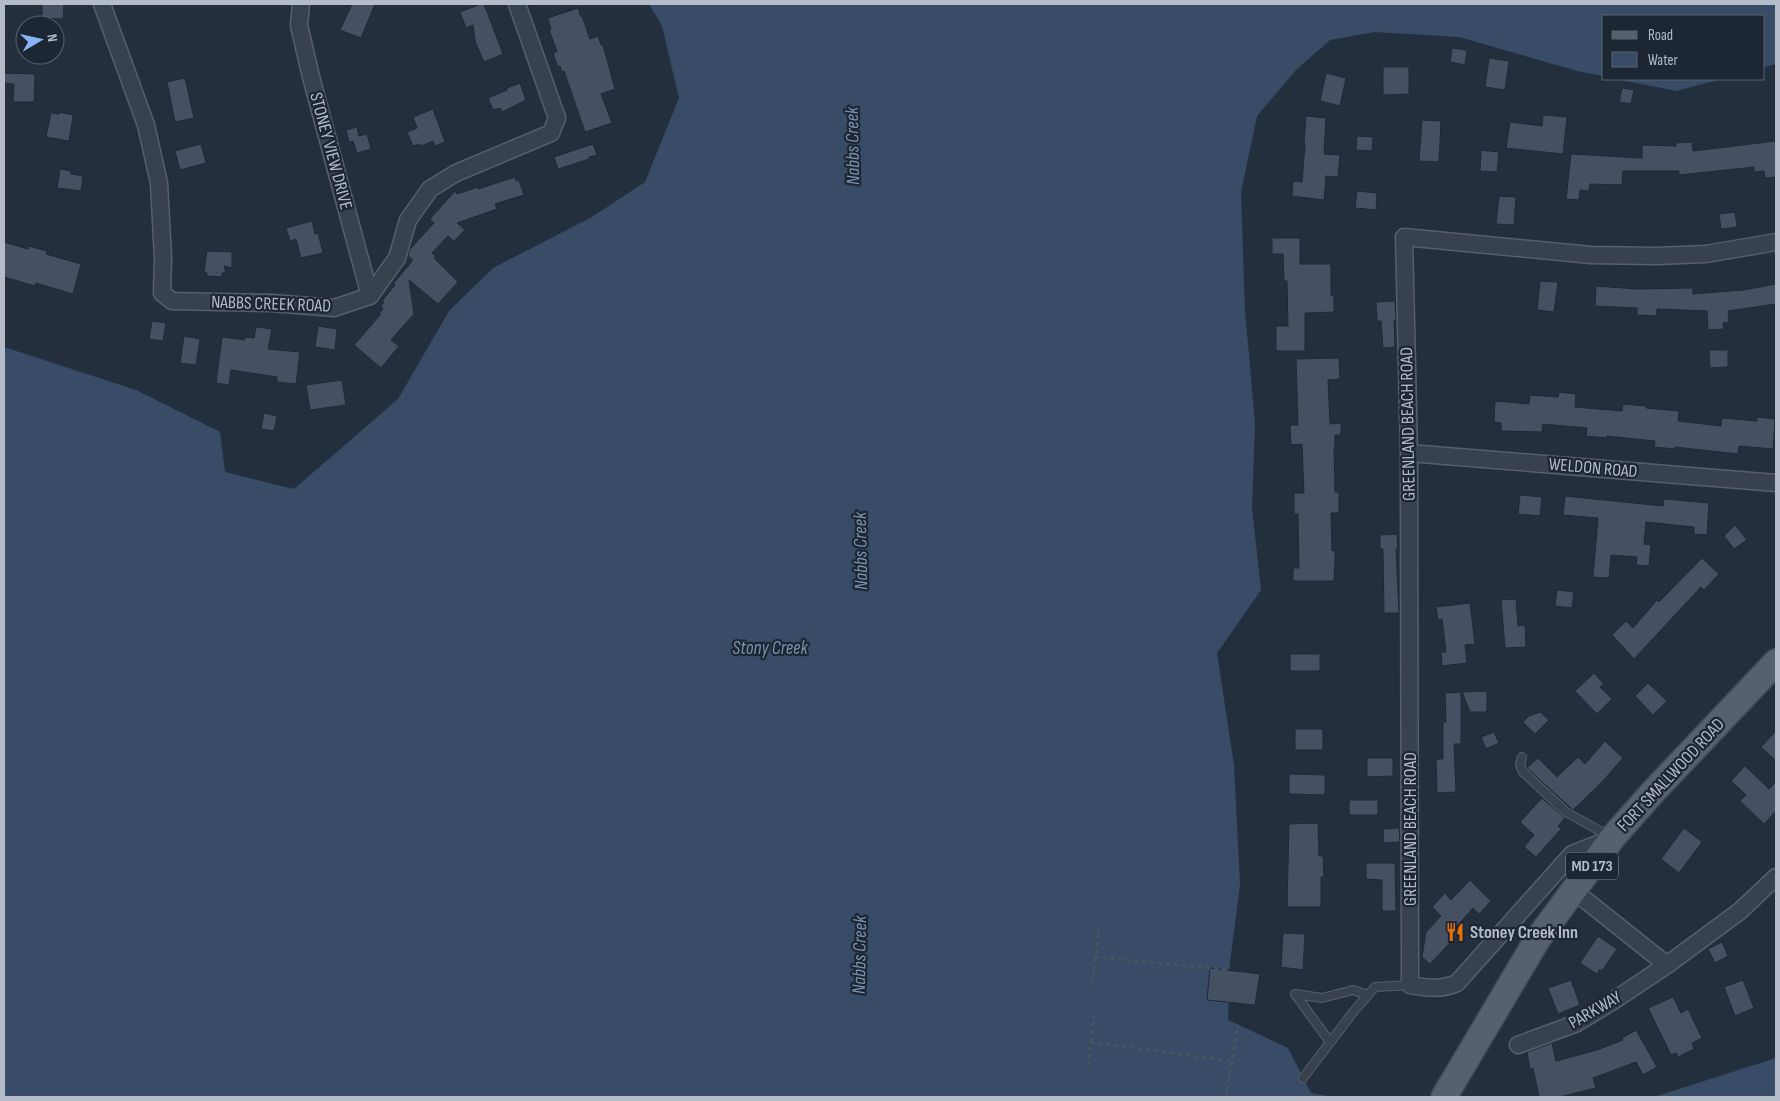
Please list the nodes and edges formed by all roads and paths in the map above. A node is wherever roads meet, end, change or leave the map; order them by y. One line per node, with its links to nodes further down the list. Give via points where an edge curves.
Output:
1 (102, 4): 5 (street, NABBS CREEK ROAD, via 146,124 159,183 162,292 172,301 334,308)
2 (301, 4): 5 (street, STONEY VIEW DRIVE, via 299,25 311,77)
3 (517, 4): 5 (street, via 557,118 552,133 456,173 430,189 408,220 397,258)
4 (1776, 242): 6 (street, GREENLAND BEACH ROAD, via 1706,254 1647,256 1404,237)
5 (370, 296)
6 (1409, 453): 7 (street, WELDON ROAD); 20 (street, GREENLAND BEACH ROAD)
7 (1776, 483)
8 (1776, 662): 10 (main road, FORT SMALLWOOD ROAD / MD 173)
9 (1522, 757): 10 (lane, via 1520,765 1523,772 1566,812)
10 (1614, 838): 12 (main road, FORT SMALLWOOD ROAD / MD 173); 13 (street, via 1572,854)
11 (1776, 877): 17 (street, PARKWAY, via 1740,911)
12 (1574, 891): 14 (main road, FORT SMALLWOOD ROAD / MD 173); 17 (street)
13 (1527, 904): 14 (street); 20 (street, via 1457,983 1435,989)
14 (1554, 917): 31 (main road, FORT SMALLWOOD ROAD / MD 173, via 1537,940)
15 (1099, 928): 16 (path)
16 (1095, 957): 18 (path); 19 (path)
17 (1667, 965): 26 (street, PARKWAY, via 1576,1023)
18 (1230, 970)
19 (1092, 985)
20 (1410, 985): 21 (lane, via 1375,987)
21 (1368, 995): 25 (lane); 25 (lane, via 1353,990 1322,998 1295,994)
22 (1094, 1015): 24 (path)
23 (1238, 1025): 27 (path)
24 (1091, 1042): 27 (path); 28 (path)
25 (1330, 1042): 29 (lane)
26 (1518, 1046)
27 (1232, 1061): 30 (path)
28 (1088, 1066)
29 (1303, 1078)
30 (1226, 1097)
31 (1444, 1097)

